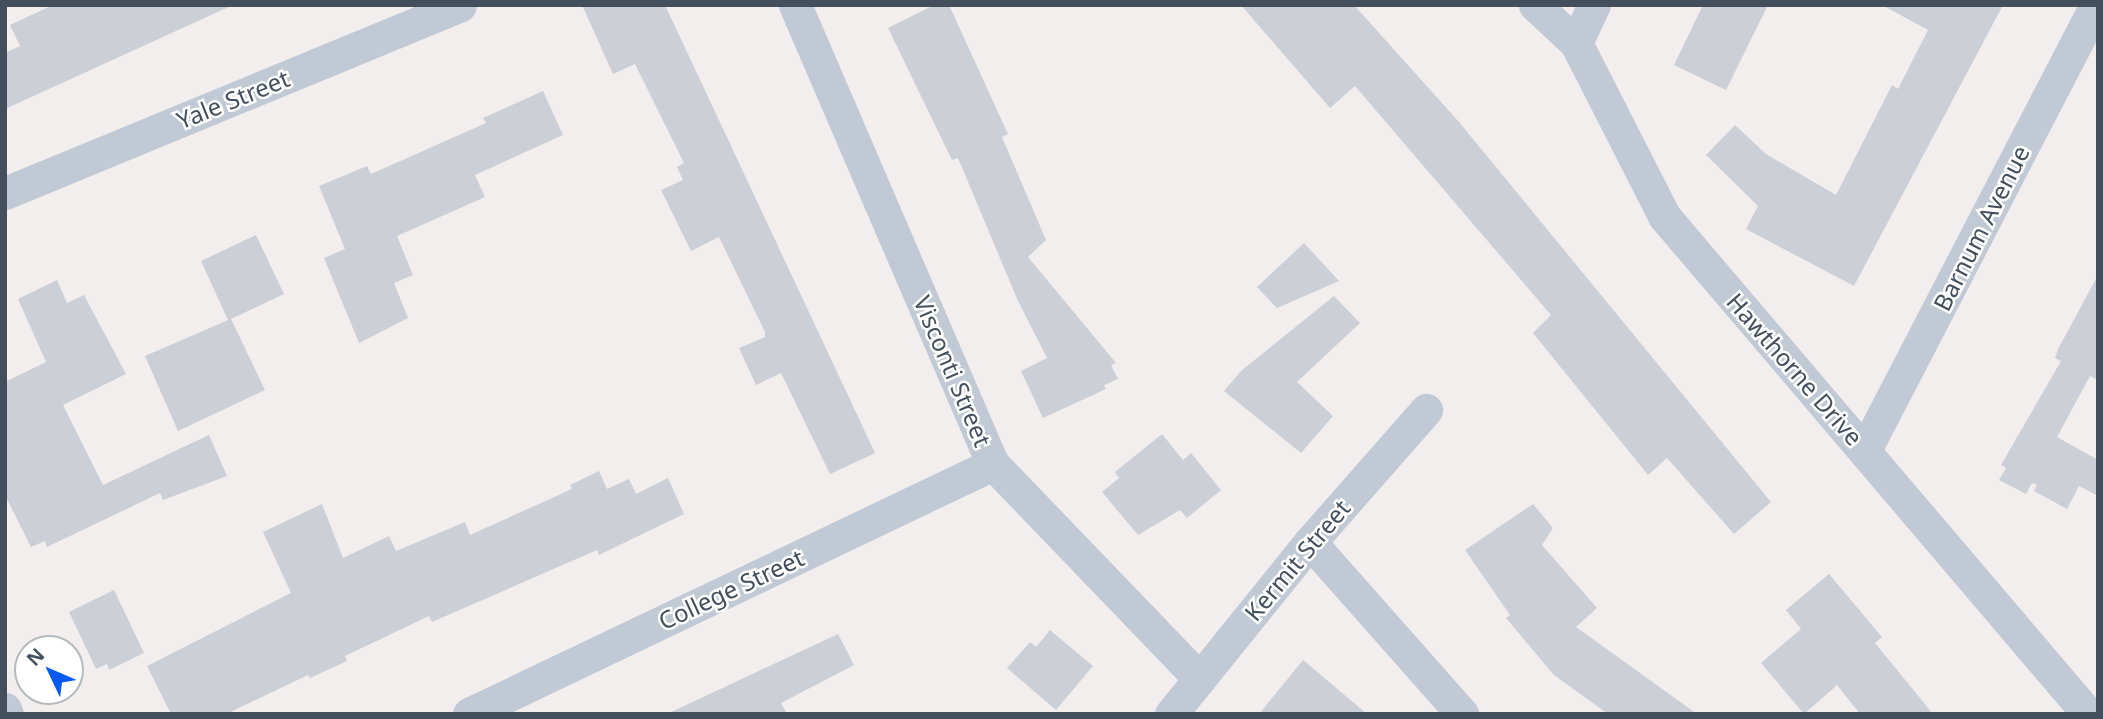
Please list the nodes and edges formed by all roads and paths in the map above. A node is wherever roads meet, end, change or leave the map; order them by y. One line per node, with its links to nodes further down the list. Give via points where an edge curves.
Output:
1 (460, 5): 7 (street, Yale Street)
2 (795, 5): 10 (street, Visconti Street)
3 (1535, 5): 6 (street, Hawthorne Drive)
4 (1594, 5): 6 (street)
5 (2096, 5): 9 (street, Barnum Avenue)
6 (1576, 43): 9 (street, Hawthorne Drive, via 1664,216)
7 (5, 193)
8 (1426, 410): 11 (street, Kermit Street)
9 (1865, 450): 16 (street, Hawthorne Drive)
10 (993, 464): 12 (street, Visconti Street); 13 (street, College Street)
11 (1310, 541): 12 (street, Kermit Street); 15 (street)
12 (1199, 679): 14 (street, Kermit Street)
13 (469, 714)
14 (1171, 714)
15 (1462, 714)
16 (2088, 714)

